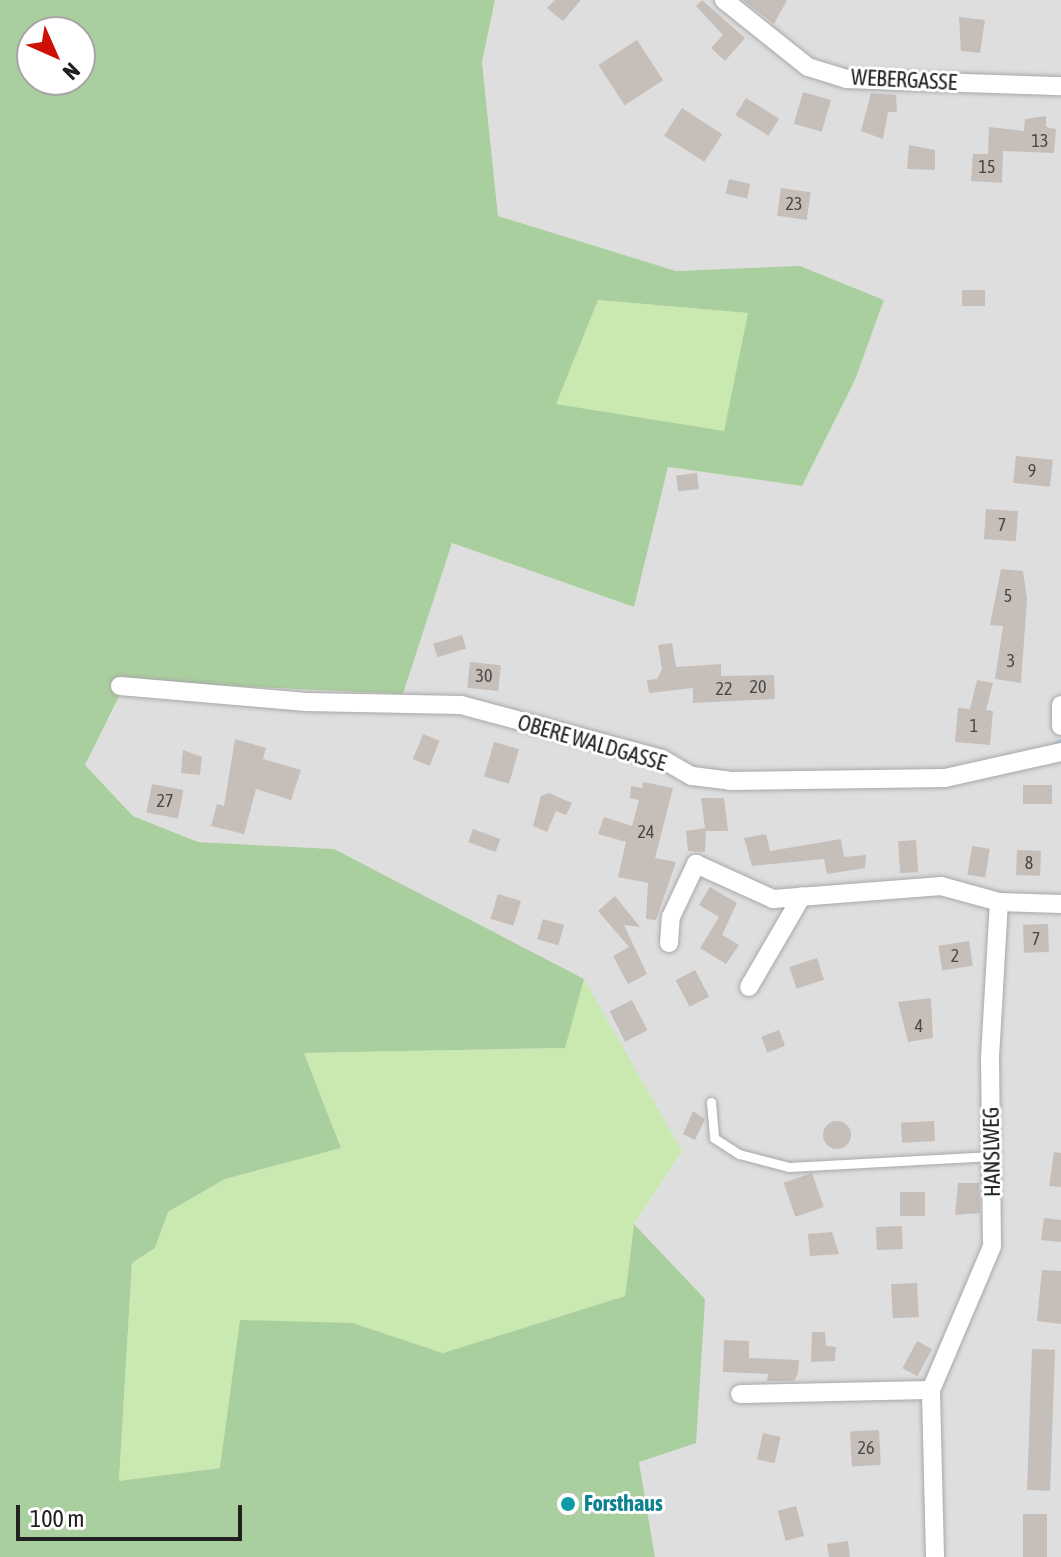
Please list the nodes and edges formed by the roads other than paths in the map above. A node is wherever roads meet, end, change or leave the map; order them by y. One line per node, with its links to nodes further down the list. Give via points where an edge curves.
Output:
1 (724, 0): 2 (street, WEBERGASSE, via 808,67 847,79)
2 (1061, 86)
3 (120, 686): 6 (street, OBERE WALDGASSE, via 306,702 461,705 662,759 692,776 730,781 945,778)
4 (1061, 705): 5 (street)
5 (1060, 726)
6 (1061, 752)
7 (802, 896): 8 (street, via 941,886); 10 (street, via 773,899 696,864 671,917); 11 (street)
8 (999, 902): 9 (street); 13 (street, HANSLWEG, via 990,1057)
9 (1061, 904)
10 (669, 943)
11 (749, 987)
12 (711, 1102): 13 (lane, via 714,1138 739,1154 789,1167)
13 (993, 1156): 14 (street, HANSLWEG, via 992,1246)
14 (931, 1390): 15 (street); 16 (street, HANSLWEG)
15 (740, 1394)
16 (935, 1557)

